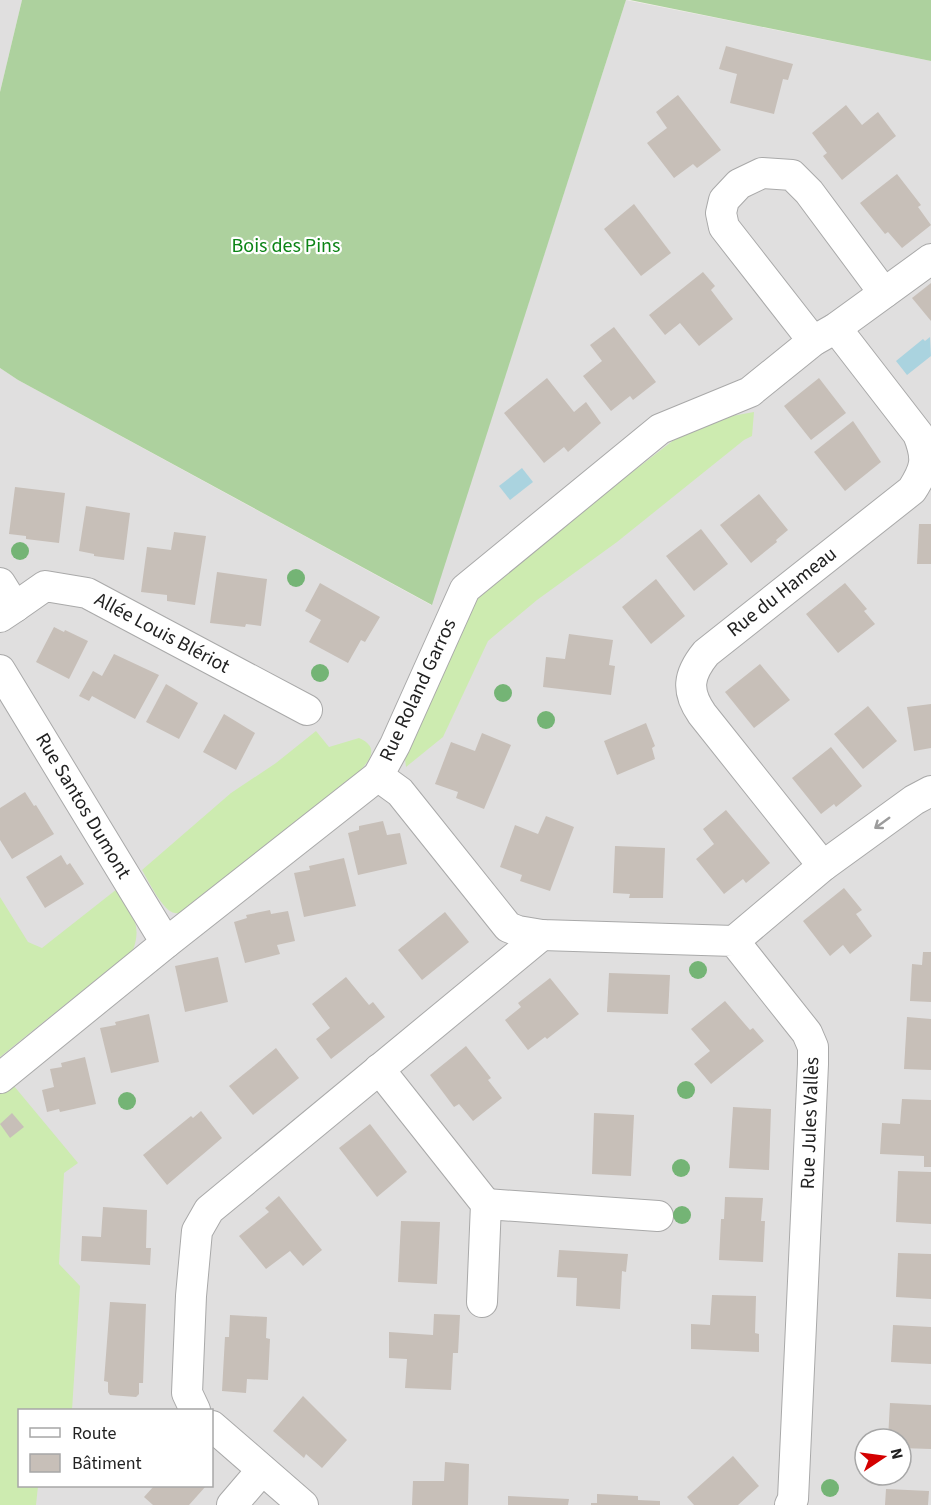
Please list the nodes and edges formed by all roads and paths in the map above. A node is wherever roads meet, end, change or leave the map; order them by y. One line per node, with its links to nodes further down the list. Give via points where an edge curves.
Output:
1 (931, 259): 2 (street, Rue Roland Garros)
2 (884, 293): 3 (street, Rue Roland Garros); 3 (street, Rue du Hameau, via 792,175 762,173 739,184 724,200 724,227)
3 (824, 334): 7 (street, Rue Roland Garros, via 750,392 660,429 465,589); 9 (street, Rue du Hameau, via 918,434 925,463 920,478 912,490 706,653 695,666 691,687 702,714)
4 (5, 602): 6 (street, Allée Louis Blériot, via 45,586 87,593)
5 (0, 670): 12 (street, Rue Santos Dumont)
6 (307, 710)
7 (378, 776): 10 (street, via 400,792 508,927); 12 (street, Rue Roland Garros)
8 (931, 791): 9 (street, one-way to 9)
9 (823, 866): 11 (street)
10 (542, 935): 11 (street); 13 (street)
11 (734, 941): 23 (street, Rue Jules Vallès, via 807,1033 813,1047 793,1499)
12 (166, 942): 14 (street, Rue Roland Garros)
13 (379, 1068): 15 (street); 18 (street, via 209,1210 197,1232 187,1393)
14 (0, 1078)
15 (486, 1204): 16 (street); 17 (street)
16 (658, 1216)
17 (482, 1302)
18 (195, 1409)
19 (213, 1427): 20 (street)
20 (262, 1470): 21 (street); 22 (street)
21 (232, 1505)
22 (303, 1505)
23 (789, 1505)

